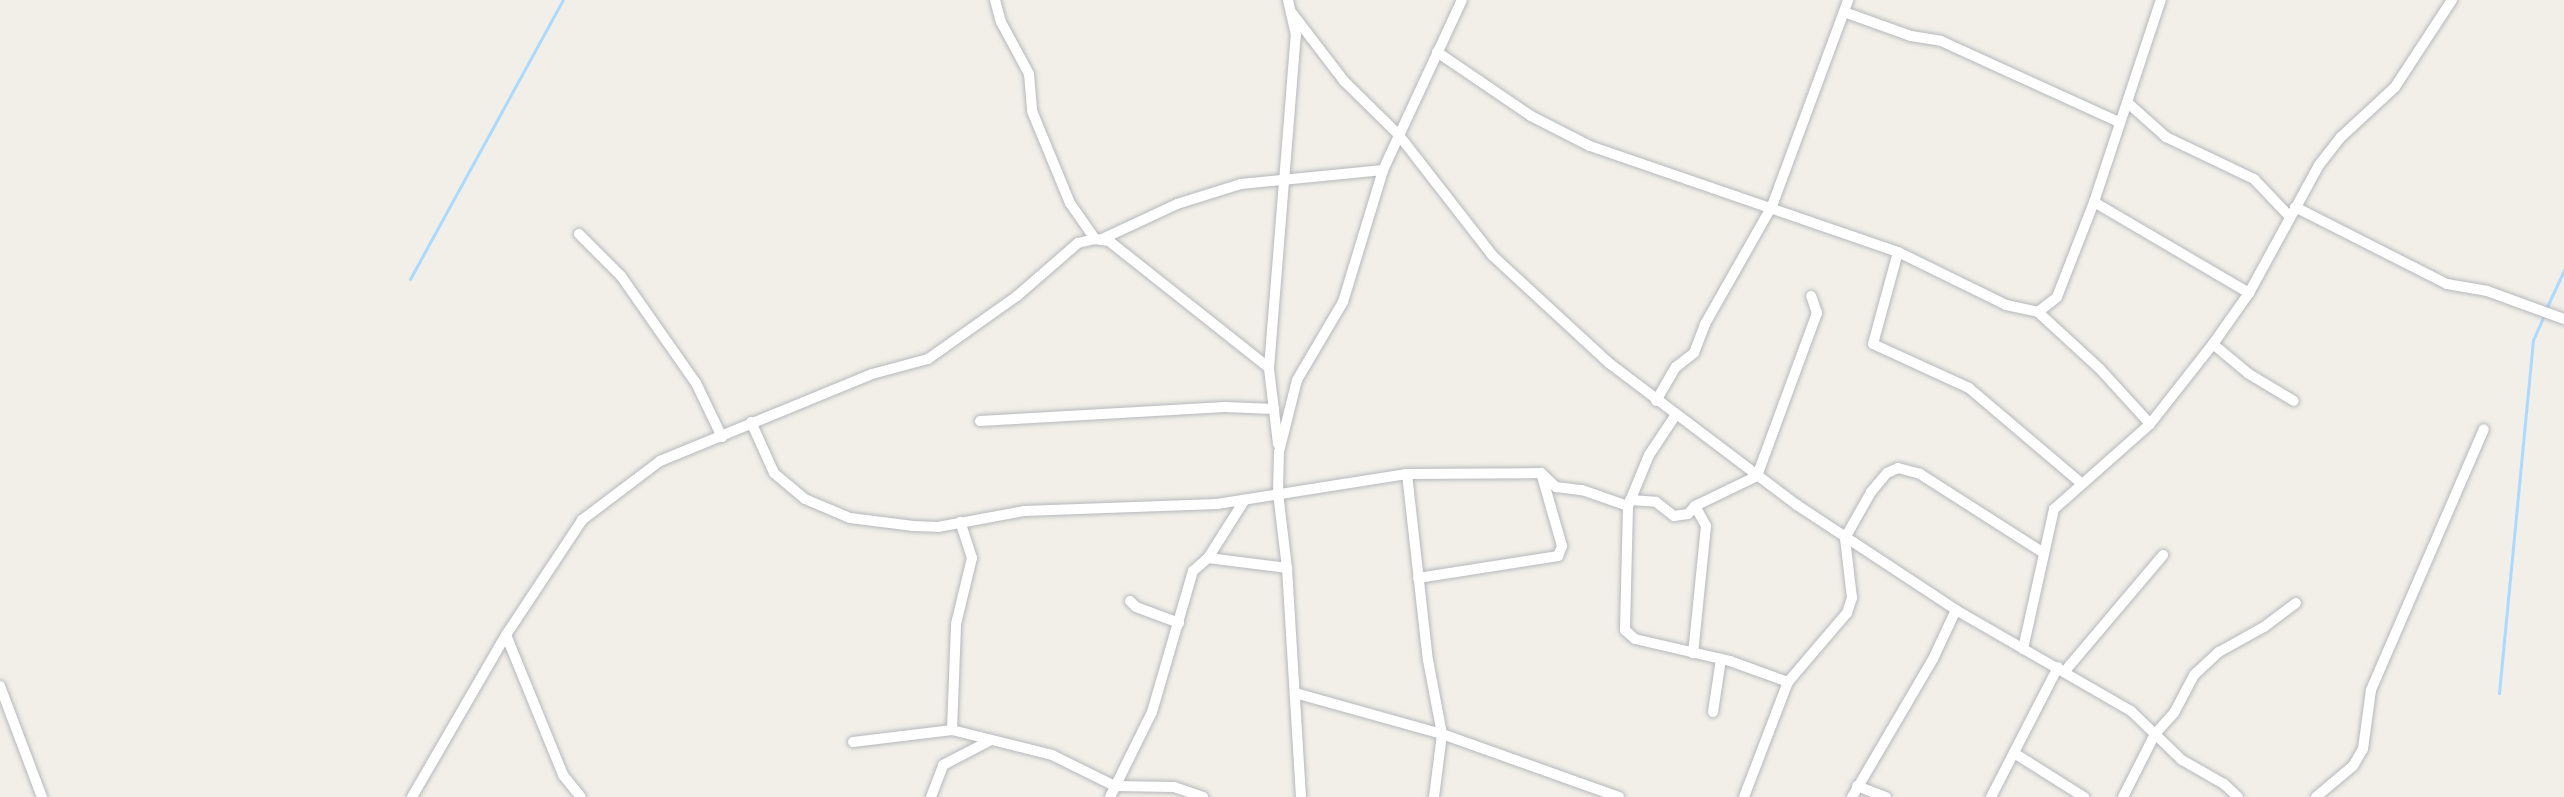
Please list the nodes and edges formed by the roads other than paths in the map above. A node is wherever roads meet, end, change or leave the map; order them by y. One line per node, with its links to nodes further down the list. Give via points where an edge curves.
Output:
1 (995, 0): 19 (street, via 1001,22 1029,74 1032,111 1070,203)
2 (1288, 0): 8 (street)
3 (1462, 0): 9 (street)
4 (1848, 0): 7 (street)
5 (2161, 0): 10 (street)
6 (2452, 0): 17 (street, via 2395,87 2341,137 2319,165)
7 (1844, 12): 11 (street, via 1911,36 1941,41); 16 (street)
8 (1292, 13): 12 (street, via 1344,81); 14 (street, via 1296,35)
9 (1437, 52): 12 (street); 16 (street, via 1532,116 1590,146)
10 (2129, 104): 11 (street); 17 (street, via 2166,137 2254,179)
11 (2119, 122): 15 (street)
12 (1398, 134): 13 (street); 27 (street, via 1493,256)
13 (1383, 170): 14 (street); 36 (street, via 1355,272 1343,302 1297,380)
14 (1286, 182): 19 (street, via 1241,184 1177,204); 26 (street)
15 (2094, 202): 21 (street); 23 (street, via 2057,297)
16 (1772, 206): 20 (street); 27 (street, via 1705,324 1694,353 1676,367)
17 (2293, 212): 21 (street); 24 (street, via 2446,284 2479,289)
18 (579, 234): 35 (street, via 621,276 696,383)
19 (1098, 239): 26 (street); 32 (street, via 1071,248 1017,296 928,359 872,374)
20 (1898, 252): 23 (street, via 2006,305); 40 (street, via 1873,344 1968,388)
21 (2249, 293): 25 (street)
22 (1811, 296): 39 (street, via 1817,313)
23 (2038, 312): 33 (street, via 2100,369)
24 (2564, 319)
25 (2213, 344): 28 (street, via 2249,374); 33 (street)
26 (1269, 368): 29 (street)
27 (1656, 401): 30 (street)
28 (2294, 401)
29 (1274, 409): 31 (street, via 1226,407); 36 (street)
30 (1675, 416): 39 (street); 43 (street, via 1649,455)
31 (980, 421)
32 (752, 422): 35 (street); 45 (street, via 774,473 805,498 850,518 938,527)
33 (2150, 424): 40 (street)
34 (2484, 429): 89 (street, via 2372,690 2363,748 2353,766)
35 (722, 437): 56 (street, via 660,461 582,520)
36 (1279, 452): 41 (street)
37 (1541, 473): 38 (street); 43 (street, via 1556,487); 51 (street, via 1562,546 1558,556)
38 (1407, 474): 41 (street); 51 (street)
39 (1757, 476): 44 (street); 46 (street)
40 (2081, 483): 47 (street, via 2054,509)
41 (1278, 492): 42 (street); 50 (street)
42 (1244, 501): 45 (street, via 1023,511); 49 (street)
43 (1629, 503): 44 (street, via 1656,502 1674,516 1688,514); 58 (street, via 1625,630 1635,639)
44 (1695, 506): 58 (street, via 1706,526)
45 (960, 522): 65 (street, via 972,558 956,624)
46 (1845, 538): 47 (street, via 1871,492 1887,473 1898,468 1920,474); 54 (street); 61 (street, via 1852,598 1847,613)
47 (2042, 552): 57 (street)
48 (2163, 555): 60 (street)
49 (1208, 558): 50 (street); 55 (street, via 1193,572)
50 (1287, 568): 63 (street)
51 (1418, 578): 66 (street)
52 (1130, 601): 55 (street, via 1136,607)
53 (2296, 603): 67 (street, via 2264,627 2219,652 2194,675 2174,713)
54 (1956, 610): 57 (street); 72 (street, via 1933,659)
55 (1179, 623): 71 (street, via 1152,712)
56 (506, 635): 74 (street); 75 (street, via 546,740 563,775)
57 (2023, 649): 60 (street)
58 (1693, 653): 59 (street)
59 (1721, 659): 61 (street); 64 (street)
60 (2062, 669): 67 (street, via 2131,711); 70 (street)
61 (1788, 682): 82 (street)
62 (0, 686): 73 (street)
63 (1295, 693): 66 (street); 79 (street)
64 (1713, 712)
65 (952, 730): 68 (street); 69 (street)
66 (1442, 734): 80 (street); 81 (street)
67 (2155, 734): 87 (street); 88 (street, via 2182,760 2224,784)
68 (991, 740): 71 (street, via 1052,755); 76 (street, via 943,765)
69 (853, 742)
70 (2014, 753): 85 (street); 86 (street)
71 (1115, 786): 77 (street); 78 (street, via 1166,786)
72 (1857, 786): 83 (street); 84 (street)
73 (42, 797)
74 (412, 797)
75 (581, 797)
76 (931, 797)
77 (1110, 797)
78 (1203, 797)
79 (1300, 797)
80 (1434, 797)
81 (1619, 797)
82 (1744, 797)
83 (1852, 797)
84 (1886, 797)
85 (1991, 797)
86 (2084, 797)
87 (2123, 797)
88 (2238, 797)
89 (2316, 797)

